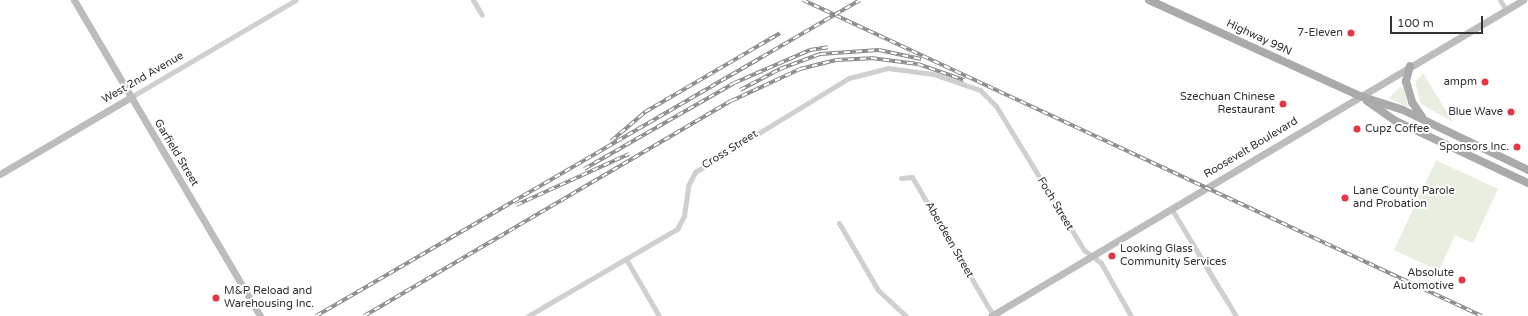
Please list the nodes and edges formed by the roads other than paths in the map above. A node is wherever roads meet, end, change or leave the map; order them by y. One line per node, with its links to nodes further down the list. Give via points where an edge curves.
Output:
1 (74, 0): 12 (main road, Garfield Street)
2 (296, 0): 12 (street, West 2nd Avenue)
3 (473, 0): 8 (street)
4 (1149, 0): 11 (main road, Highway 99N)
5 (1500, 0): 7 (street)
6 (1523, 0): 7 (main road, Roosevelt Boulevard)
7 (1506, 10): 9 (main road, Roosevelt Boulevard)
8 (482, 15)
9 (1410, 66): 11 (main road, Roosevelt Boulevard); 13 (main road, via 1406,81 1412,102)
10 (980, 90): 20 (street, Foch Street, via 996,106 1080,244); 21 (street, Cross Street, via 907,68 871,70 849,78 695,172 688,186 684,216 677,229)
11 (1360, 96): 13 (main road, Highway 99N); 17 (main road, Highway 99N, via 1396,120); 18 (main road, Roosevelt Boulevard)
12 (131, 97): 15 (main road, West 2nd Avenue); 23 (main road, Garfield Street)
13 (1427, 122): 14 (main road, Highway 99N)
14 (1528, 170)
15 (0, 174)
16 (901, 178): 22 (street, Aberdeen Street, via 912,177)
17 (1528, 183)
18 (1171, 208): 20 (main road, Roosevelt Boulevard); 28 (street)
19 (839, 223): 26 (street, via 878,290)
20 (1092, 256): 22 (main road, Roosevelt Boulevard); 27 (street, Foch Street, via 1101,263)
21 (626, 259): 24 (street, Cross Street); 25 (street)
22 (992, 315)
23 (260, 316)
24 (528, 316)
25 (659, 316)
26 (906, 316)
27 (1131, 316)
28 (1236, 316)

